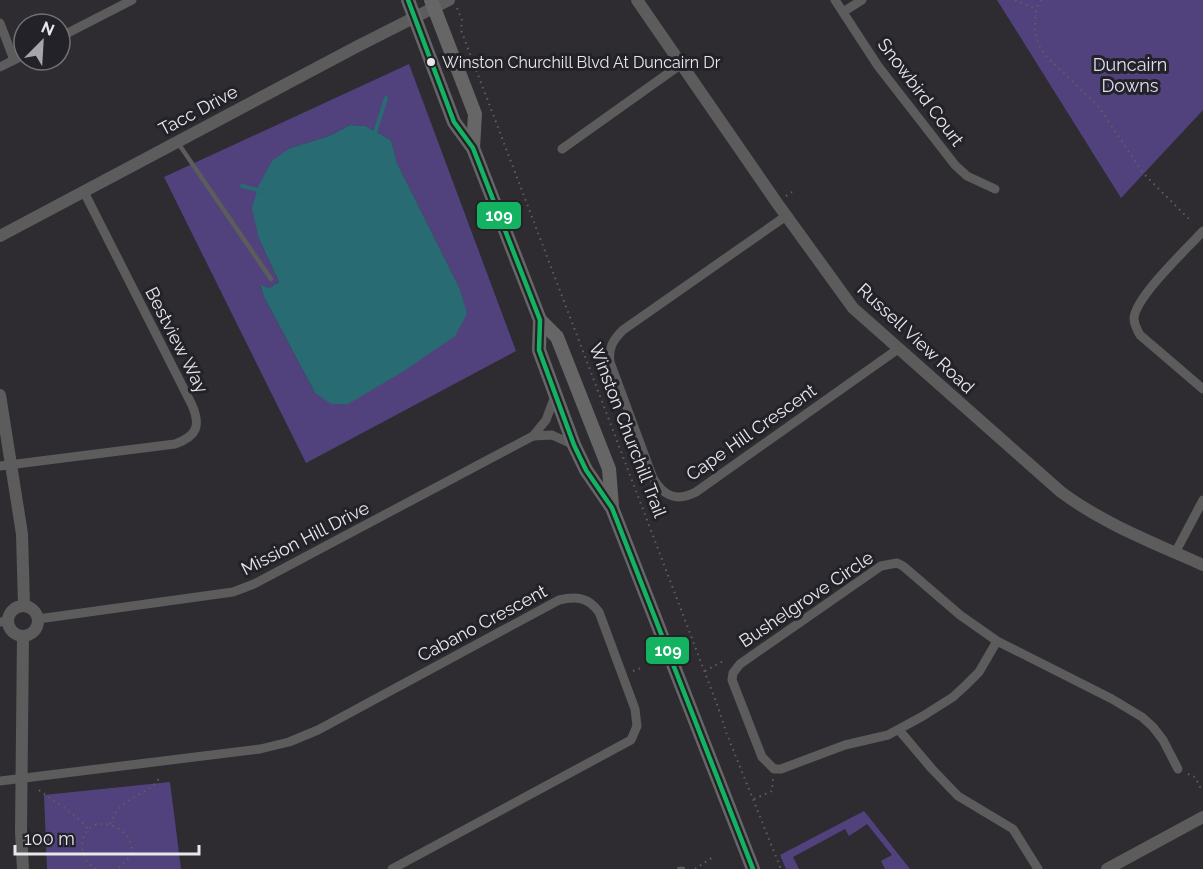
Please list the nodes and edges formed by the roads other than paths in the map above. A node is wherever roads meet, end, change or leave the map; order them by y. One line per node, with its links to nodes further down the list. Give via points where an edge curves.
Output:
1 (132, 0): 11 (street)
2 (408, 0): 9 (main road)
3 (449, 0): 7 (street, Tacc Drive)
4 (637, 0): 13 (street, Russell View Road)
5 (835, 0): 8 (street, Snowbird Court)
6 (862, 0): 8 (street)
7 (432, 4): 9 (street, Tacc Drive); 15 (main road, via 474,114)
8 (843, 12): 17 (street, Snowbird Court, via 878,66 955,165 967,176)
9 (414, 17): 14 (street, Tacc Drive); 15 (main road, via 454,122)
10 (0, 23): 12 (street)
11 (72, 31)
12 (12, 55)
13 (680, 65): 16 (street); 19 (street, Russell View Road)
14 (178, 142): 18 (street, Tacc Drive); 22 (lane)
15 (473, 148): 23 (main road)
16 (562, 149)
17 (995, 189)
18 (84, 192): 21 (street, Tacc Drive); 30 (street, Bestview Way, via 192,405 196,429 189,439 175,444)
19 (786, 216): 24 (street, Russell View Road, via 853,308); 24 (street, Cape Hill Crescent, via 623,330 610,346 610,362 658,487 676,497 696,492)
20 (1203, 231): 25 (street, via 1143,298 1134,317 1140,335)
21 (0, 236)
22 (271, 279)
23 (540, 320): 26 (main road, via 538,350); 32 (main road, via 558,337 609,469)
24 (898, 349): 33 (street, Russell View Road, via 1086,511)
25 (1203, 389)
26 (555, 393): 28 (street, Mission Hill Drive, via 549,414); 29 (main road)
27 (0, 395): 30 (street)
28 (533, 436): 29 (street, via 552,435); 36 (street, Mission Hill Drive, via 233,592)
29 (574, 445): 32 (main road, via 585,470)
30 (6, 465): 35 (street, via 22,534)
31 (1203, 500): 33 (street)
32 (612, 508): 47 (main road)
33 (1175, 553): 34 (street, Russell View Road)
34 (1203, 565)
35 (24, 605): 36 (street, via 34,609); 37 (street, via 11,611)
36 (38, 619): 38 (street, via 36,629)
37 (4, 622): 38 (street)
38 (23, 636): 42 (street)
39 (997, 641): 40 (street, via 979,672 953,697); 40 (street, Bushelgrove Circle, via 903,566 888,564 740,664 733,673 733,685 762,757 774,769); 41 (street, Bushelgrove Circle, via 1142,717 1164,740)
40 (899, 729): 48 (street, via 958,795 1013,829)
41 (1178, 769)
42 (22, 778): 43 (street); 45 (street); 46 (street, Cabano Crescent, via 260,749 289,742 559,600 579,598 593,604 635,709 637,726 631,740)
43 (0, 781)
44 (1203, 817): 49 (street)
45 (23, 869)
46 (392, 869)
47 (753, 869)
48 (1038, 869)
49 (1107, 869)

